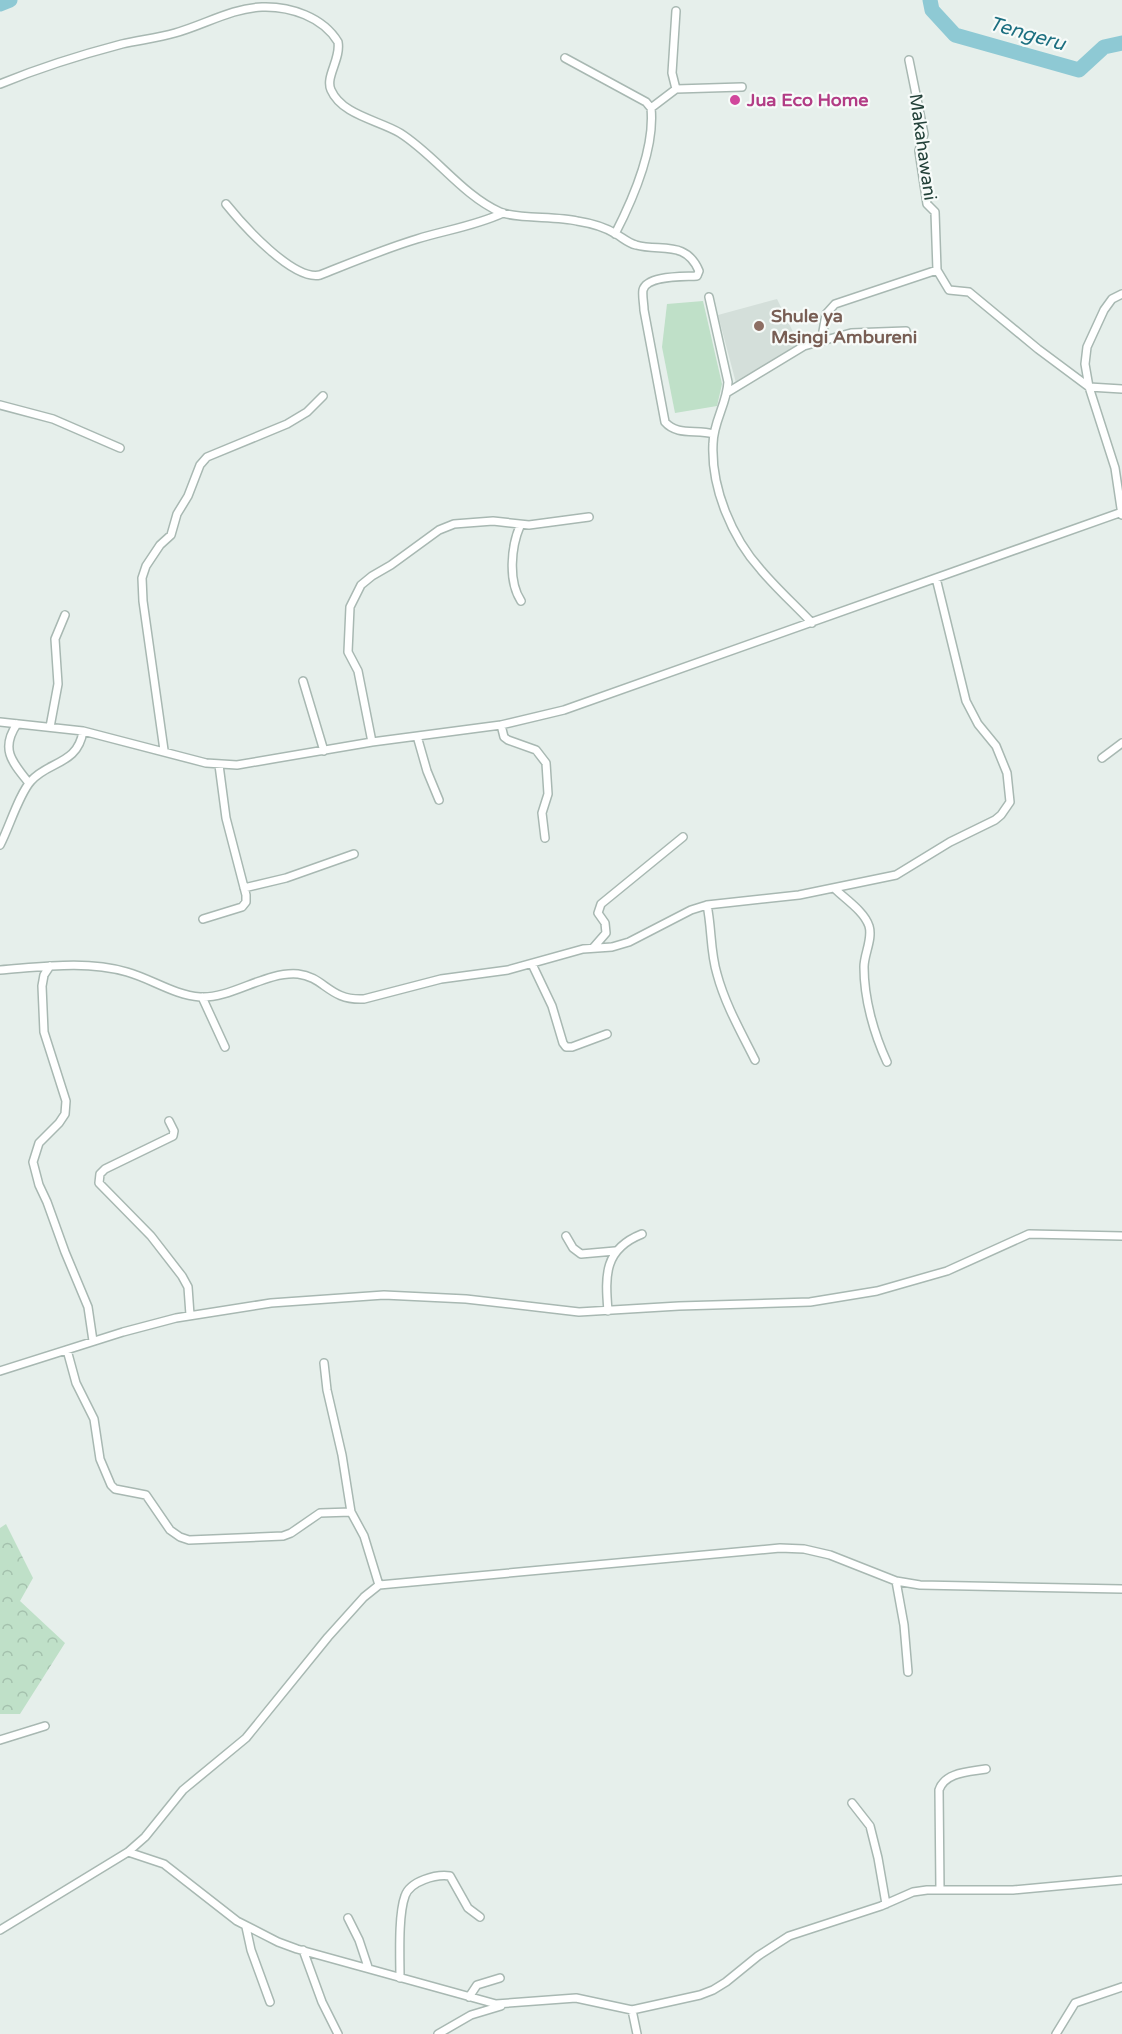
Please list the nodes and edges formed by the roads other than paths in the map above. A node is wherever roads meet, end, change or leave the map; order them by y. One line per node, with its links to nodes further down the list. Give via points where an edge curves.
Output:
1 (676, 11): 6 (street, via 672,73)
2 (564, 58): 7 (street)
3 (909, 60): 11 (street, Makahawani, via 924,134 919,151 927,204 935,212)
4 (0, 84): 9 (street, via 35,69 174,34 240,10 276,7 304,14 338,42 338,58 329,81 335,98 399,133)
5 (742, 87): 6 (street)
6 (676, 89): 7 (street)
7 (651, 108): 10 (street, via 646,153)
8 (226, 204): 9 (street, via 269,249 299,272 311,276 383,249 486,221)
9 (502, 213): 10 (street, via 577,220)
10 (615, 234): 21 (street, via 638,245 681,251 696,264 697,276 647,283 643,291 644,310 664,422 679,431)
11 (937, 270): 15 (street, via 836,304 826,314); 16 (street, via 948,290 969,292)
12 (1122, 294): 16 (street, via 1104,310 1086,350)
13 (709, 297): 18 (street, via 728,375)
14 (906, 331): 18 (street, via 851,333 804,346)
15 (822, 337)
16 (1089, 387): 17 (street); 23 (street, via 1115,468)
17 (1122, 389)
18 (728, 392): 21 (street)
19 (323, 396): 39 (street, via 287,424 207,457 177,514 171,535 146,566 143,601)
20 (0, 405): 22 (street, via 53,419)
21 (714, 434): 29 (street, via 717,489 738,538 759,569)
22 (120, 448)
23 (1122, 513): 26 (street)
24 (589, 517): 25 (street)
25 (520, 526): 27 (street, via 513,574); 37 (street, via 476,521 445,527 361,585 350,607 348,648 358,671)
26 (936, 578): 29 (street); 50 (street, via 966,701 1003,760 1010,802 995,820 904,871)
27 (521, 601)
28 (65, 615): 34 (street, via 55,639 58,684)
29 (812, 623): 33 (street, via 564,710)
30 (303, 681): 40 (street)
31 (0, 722): 32 (street)
32 (17, 724): 34 (street); 43 (street, via 6,738 6,752)
33 (501, 725): 36 (street); 46 (street, via 504,737 536,750 546,763 548,794 542,813)
34 (50, 727): 35 (street)
35 (83, 731): 39 (street); 43 (street, via 75,751)
36 (417, 736): 37 (street); 44 (street)
37 (372, 742): 40 (street)
38 (1122, 743): 41 (street)
39 (164, 750): 42 (street)
40 (324, 751): 42 (street)
41 (1102, 758)
42 (219, 765): 49 (street, via 226,818)
43 (29, 783): 47 (street)
44 (439, 800)
45 (683, 837): 53 (street, via 601,904 598,913 606,933)
46 (545, 838)
47 (0, 845)
48 (354, 854): 49 (street)
49 (244, 888): 52 (street, via 246,902 242,907)
50 (834, 888): 51 (street); 61 (street, via 870,928 864,964 867,997)
51 (707, 905): 53 (street, via 629,942); 60 (street, via 717,975)
52 (203, 919)
53 (593, 948): 54 (street)
54 (532, 964): 57 (street, via 441,979 364,999 338,996 314,979 297,974); 58 (street, via 566,1047)
55 (50, 966): 56 (street); 57 (street, via 116,969); 69 (street, via 42,986 44,1032 66,1101 65,1114 39,1143 33,1162 88,1307)
56 (0, 970)
57 (202, 997): 59 (street)
58 (607, 1034)
59 (225, 1047)
60 (755, 1060)
61 (887, 1062)
62 (169, 1121): 68 (street, via 172,1136 105,1169 99,1183 151,1236 182,1276 188,1287)
63 (642, 1234): 66 (street)
64 (567, 1236): 66 (street, via 580,1254)
65 (1122, 1236): 67 (street, via 1029,1234 947,1271 837,1299)
66 (615, 1251): 67 (street, via 608,1277)
67 (608, 1311): 68 (street, via 563,1312 466,1299 384,1295 271,1303)
68 (190, 1315): 69 (street)
69 (93, 1341): 70 (street)
70 (67, 1350): 72 (street); 73 (street, via 76,1383 94,1419 100,1459 111,1485 146,1495 180,1537 198,1540 283,1536 320,1513)
71 (324, 1363): 73 (street)
72 (0, 1371)
73 (351, 1512): 75 (street, via 364,1536)
74 (896, 1581): 75 (street, via 830,1555 780,1548); 76 (street, via 949,1587); 77 (street)
75 (379, 1585): 82 (street, via 317,1650 246,1738 183,1790)
76 (1122, 1589)
77 (908, 1672)
78 (45, 1726): 79 (street)
79 (0, 1740)
80 (986, 1769): 84 (street, via 946,1779 939,1790)
81 (852, 1803): 85 (street, via 870,1826)
82 (128, 1852): 88 (street, via 164,1864); 89 (street)
83 (1122, 1880): 84 (street, via 1022,1890)
84 (940, 1890): 85 (street, via 912,1892)
85 (886, 1904): 98 (street, via 789,1936 713,1990)
86 (480, 1917): 92 (street, via 468,1908 450,1875 429,1877 412,1887 405,1896)
87 (348, 1918): 91 (street)
88 (246, 1926): 90 (street); 96 (street)
89 (0, 1930)
90 (303, 1950): 91 (street); 99 (street)
91 (368, 1967): 92 (street)
92 (400, 1978): 95 (street)
93 (500, 1978): 95 (street, via 477,1985)
94 (1122, 1987): 102 (street, via 1075,2003)
95 (469, 1997): 97 (street)
96 (270, 2002)
97 (506, 2005): 98 (street, via 576,1998); 100 (street, via 471,2015)
98 (632, 2010): 101 (street)
99 (338, 2034)
100 (438, 2034)
101 (637, 2034)
102 (1056, 2034)

